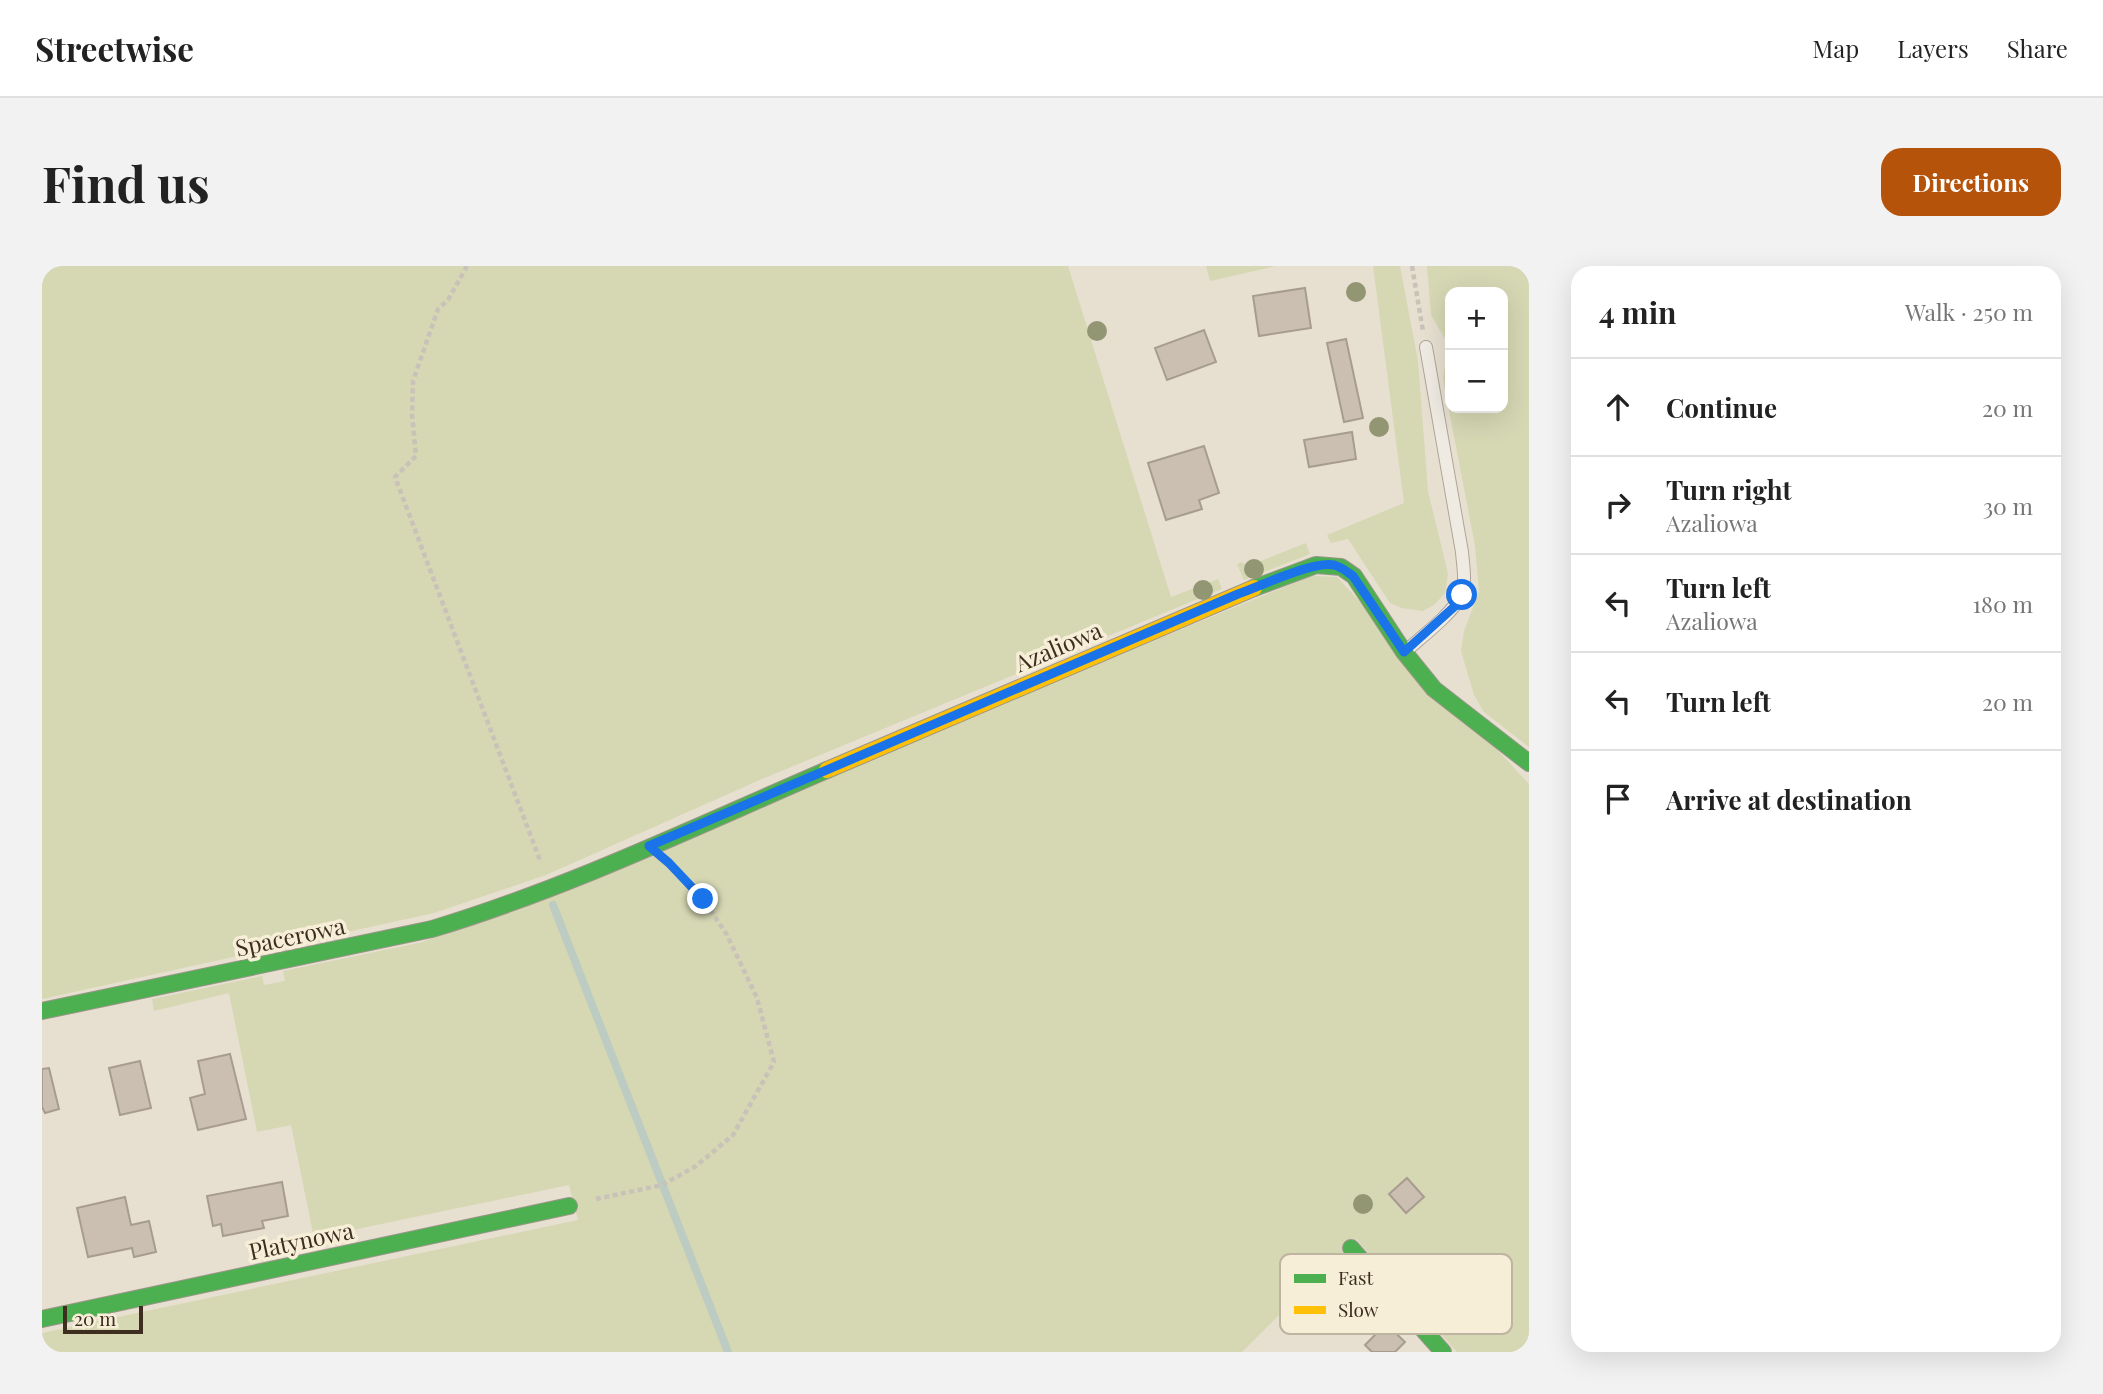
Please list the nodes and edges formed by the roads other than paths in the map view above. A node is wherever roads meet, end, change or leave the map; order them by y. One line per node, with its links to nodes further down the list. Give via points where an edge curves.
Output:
1 (1426, 347): 2 (lane, via 1464,575 1462,595 1454,607)
2 (1404, 652): 3 (street, Azaliowa, via 1434,689); 4 (street, Azaliowa, via 1353,576 1332,565 1317,565 1238,594)
3 (1529, 763)
4 (547, 889): 5 (street, Spacerowa, via 432,929)
5 (42, 1012)
6 (569, 1206): 9 (street, Platynowa)
7 (1351, 1248): 8 (street)
8 (1356, 1254)
9 (42, 1318)
10 (1427, 1334): 11 (street)
11 (1443, 1352)

